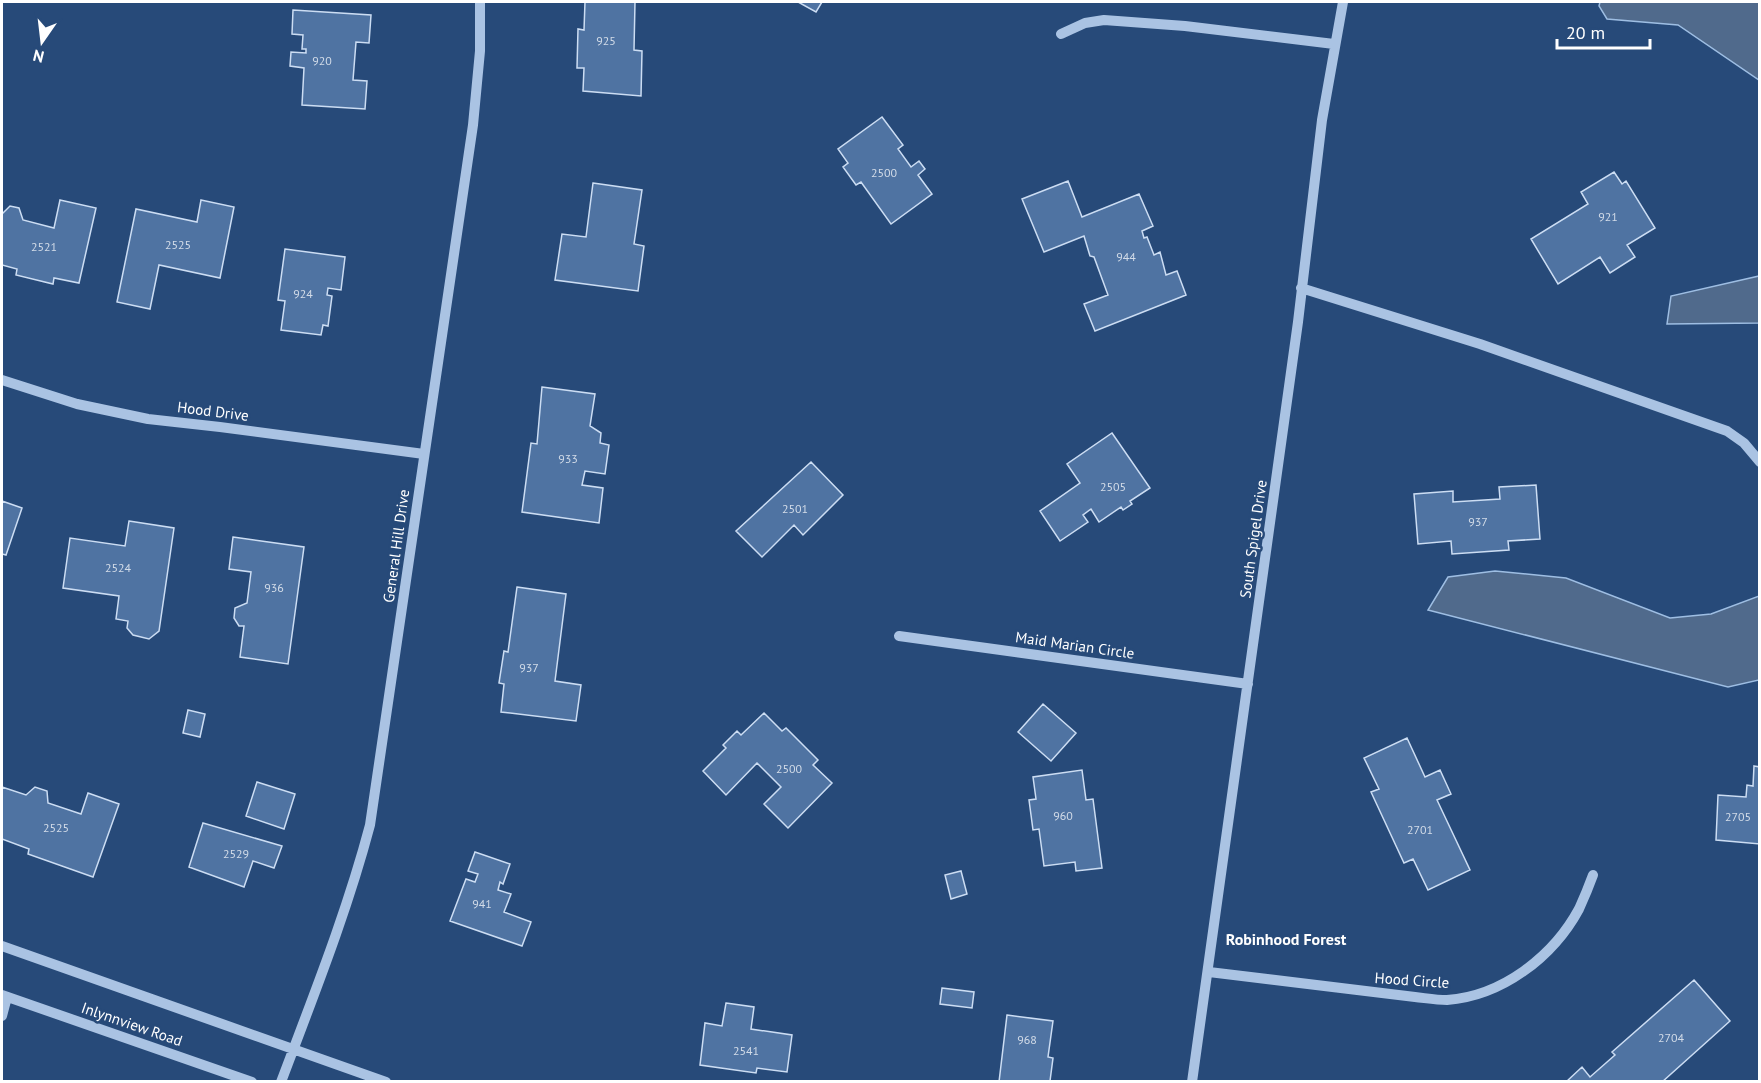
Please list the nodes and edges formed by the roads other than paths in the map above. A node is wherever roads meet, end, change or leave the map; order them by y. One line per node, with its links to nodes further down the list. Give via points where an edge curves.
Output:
1 (480, 2): 7 (street, General Hill Drive, via 473,125)
2 (1343, 2): 4 (street, South Spigel Drive)
3 (1061, 34): 4 (street, via 1085,22 1104,20)
4 (1335, 44): 5 (street, South Spigel Drive)
5 (1301, 288): 8 (street, via 1480,344 1727,431); 10 (street, South Spigel Drive)
6 (2, 380): 7 (street, Hood Drive, via 77,404 148,419)
7 (424, 454): 16 (street, General Hill Drive, via 370,825)
8 (1760, 462)
9 (898, 636): 10 (street, Maid Marian Circle)
10 (1248, 684): 13 (street, South Spigel Drive)
11 (1593, 875): 13 (street, Hood Circle, via 1578,910 1557,941 1503,985 1479,994 1447,1000)
12 (2, 946): 16 (street)
13 (1209, 972): 20 (street, South Spigel Drive)
14 (4, 996): 15 (street); 17 (street, Inlynnview Road)
15 (2, 1016)
16 (294, 1048): 18 (street, General Hill Drive); 19 (street)
17 (252, 1082)
18 (281, 1082)
19 (386, 1082)
20 (1192, 1082)

